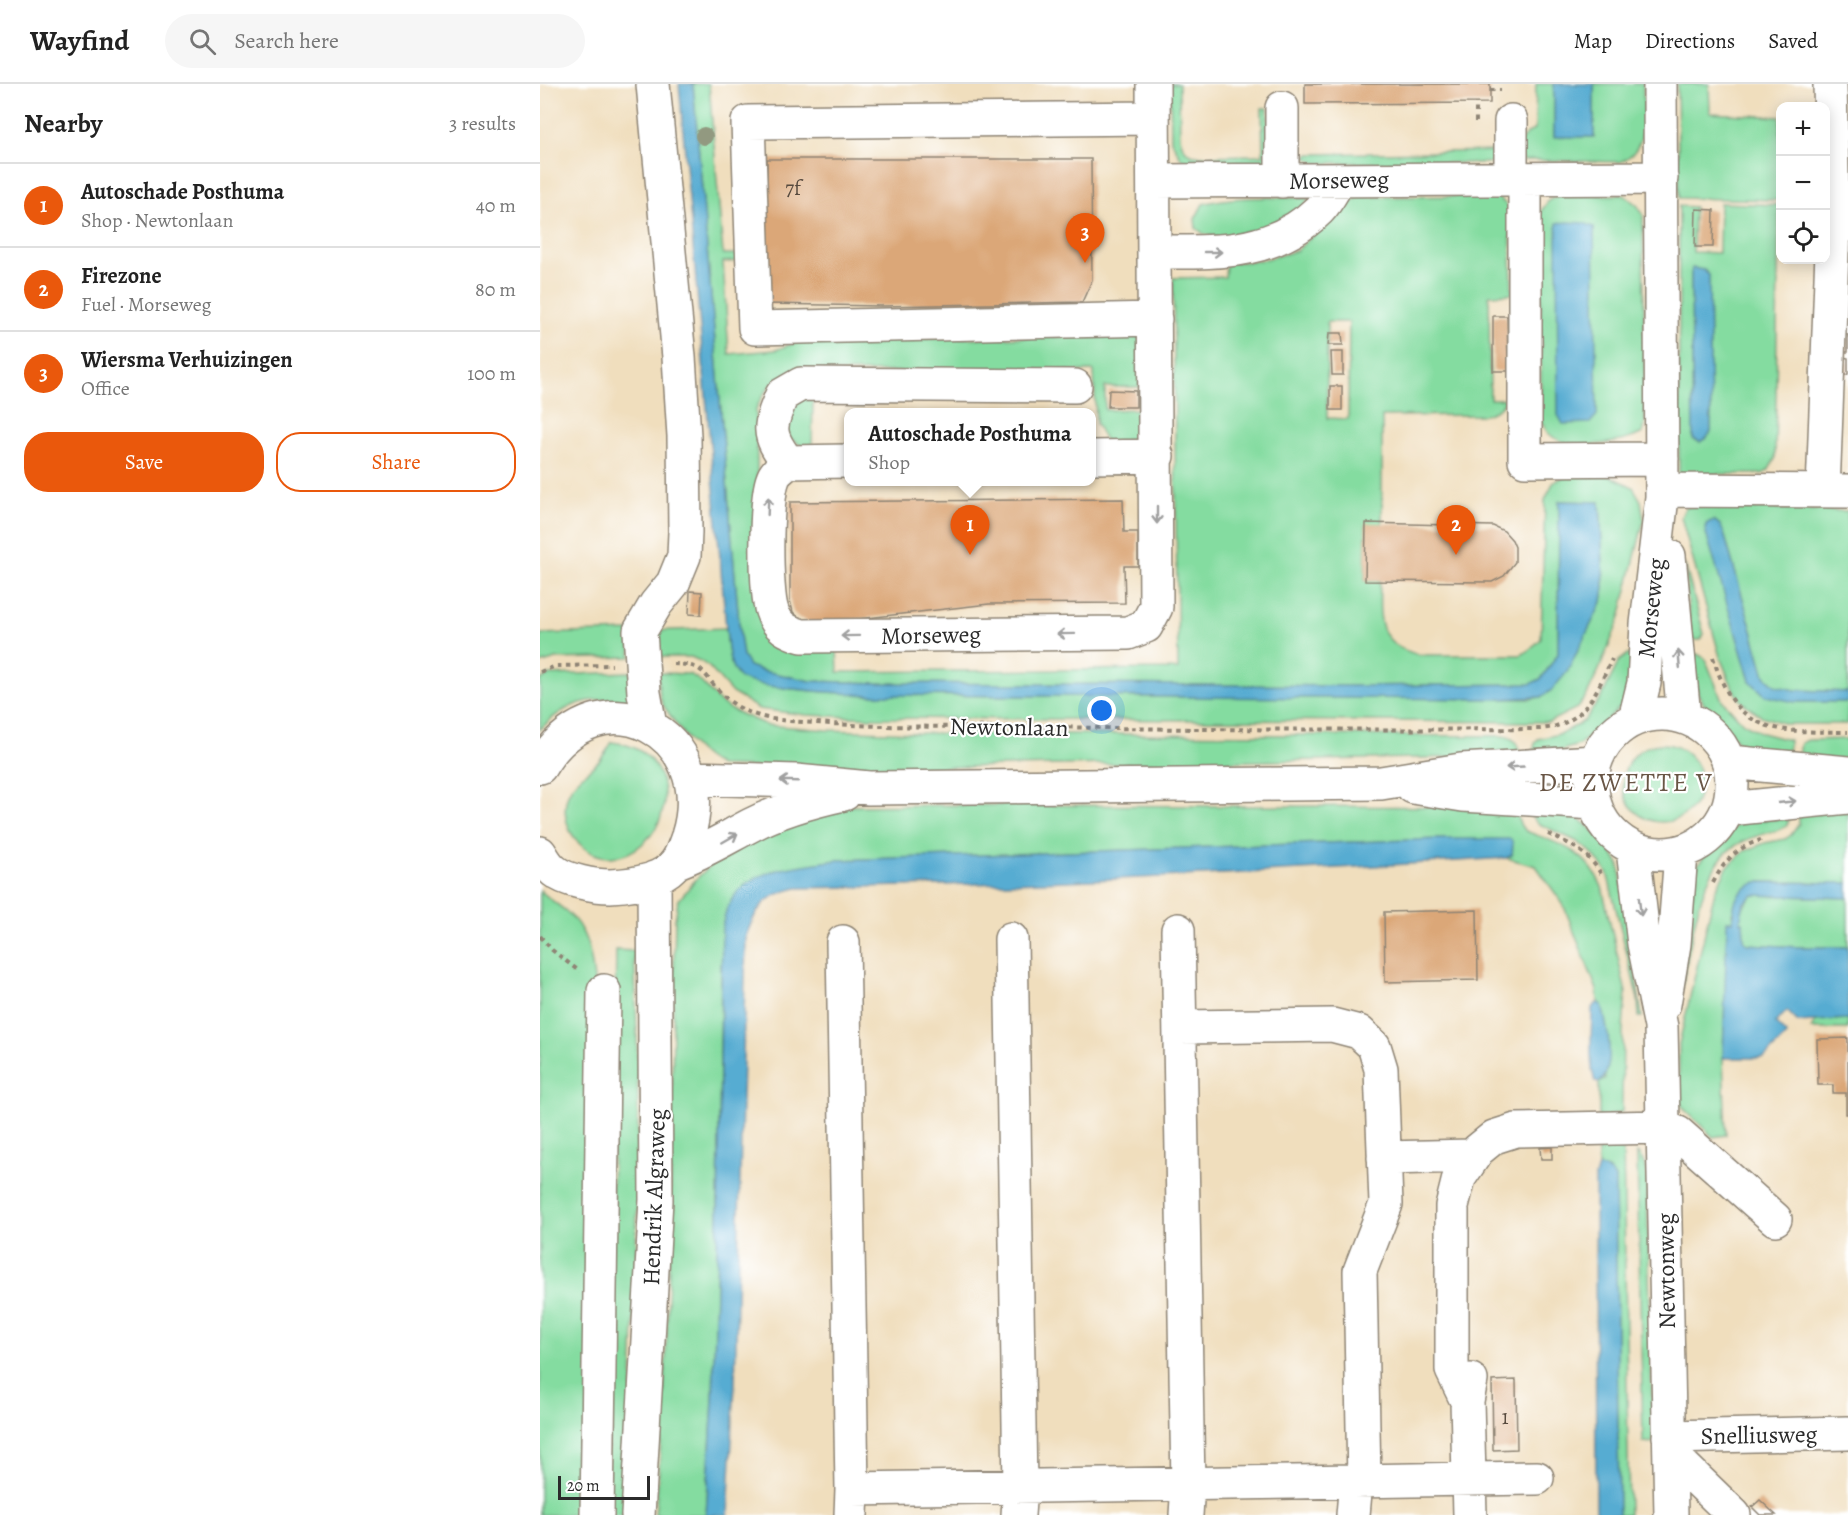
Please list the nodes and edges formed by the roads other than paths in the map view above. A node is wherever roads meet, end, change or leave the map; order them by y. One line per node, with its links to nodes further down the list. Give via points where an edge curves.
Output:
1 (653, 84): 25 (street, via 679,357 685,532 684,556 674,583 640,631)
2 (1153, 84): 6 (street, Morseweg)
3 (1660, 84): 8 (street, Morseweg)
4 (1830, 84): 13 (street)
5 (1282, 108): 12 (street)
6 (1154, 118): 11 (street, Morseweg); 15 (street, via 748,122 755,328)
7 (1510, 121): 9 (street)
8 (1661, 177): 9 (street, Morseweg); 21 (street, Morseweg)
9 (1518, 179): 10 (street, Morseweg); 21 (street, via 1525,460)
10 (1339, 180): 12 (street, Morseweg); 14 (street, one-way to 10, via 1226,252 1271,242 1320,209)
11 (1154, 181): 12 (street, Morseweg); 14 (street, Morseweg)
12 (1282, 181)
13 (1840, 225): 22 (street)
14 (1154, 252): 15 (street, Morseweg)
15 (1155, 319): 17 (street, Morseweg)
16 (1074, 386): 20 (street, via 801,384 782,394 771,421 774,444)
17 (1157, 456): 18 (street); 20 (street, Morseweg, one-way to 20, via 1156,607 1146,626 1128,633 802,636 785,631 772,613 769,593 768,500 773,477)
18 (1096, 457)
19 (844, 461): 20 (street)
20 (788, 462)
21 (1662, 482): 22 (street); 23 (street, Morseweg, one-way to 21); 24 (street, Morseweg, via 1644,683)
22 (1835, 491)
23 (1684, 717): 24 (street, via 1660,713); 27 (street, via 1704,727 1719,742)
24 (1635, 719): 26 (street, via 1604,744)
25 (650, 726): 28 (street, via 631,719 593,720 580,725 554,748); 30 (street, via 680,755)
26 (1595, 762): 31 (street, one-way to 31, via 1461,770); 34 (street, via 1591,783)
27 (1729, 762): 29 (street); 35 (street, via 1733,785)
28 (540, 767)
29 (1848, 773)
30 (691, 778): 32 (street, one-way to 30); 39 (street, via 691,825)
31 (1381, 783): 32 (street); 34 (street, via 1463,795)
32 (869, 788): 39 (street, one-way to 32, via 753,824 807,802)
33 (1848, 797): 35 (street, one-way to 33)
34 (1594, 803): 36 (street, via 1615,838)
35 (1729, 809): 38 (street, via 1718,828 1701,844)
36 (1633, 849): 38 (street, via 1657,855); 45 (street, Newtonweg, one-way to 45, via 1644,944)
37 (540, 853): 39 (street, via 555,873 602,886 616,886)
38 (1681, 853): 45 (street, Newtonweg, via 1674,944)
39 (665, 870): 59 (street, Hendrik Algraweg, via 656,1200)
40 (1178, 930): 44 (street)
41 (1011, 939): 56 (street)
42 (843, 942): 57 (street)
43 (604, 991): 58 (street, Hendrik Algraweg)
44 (1180, 1027): 48 (street, via 1332,1025 1359,1032 1374,1046 1381,1070); 55 (street)
45 (1661, 1027): 46 (street, Newtonweg)
46 (1663, 1127): 47 (street, via 1516,1130 1494,1137); 49 (street, via 1678,1133); 51 (street, Newtonweg)
47 (1473, 1156): 48 (street); 53 (street)
48 (1384, 1158): 54 (street, via 1386,1204 1360,1271)
49 (1775, 1219)
50 (1848, 1433): 51 (street, Snelliusweg)
51 (1670, 1445): 62 (street, Newtonweg); 63 (street)
52 (1537, 1478): 53 (street)
53 (1469, 1480): 54 (street); 61 (street)
54 (1360, 1481): 55 (street); 60 (street)
55 (1186, 1499): 56 (street)
56 (1019, 1501): 57 (street)
57 (851, 1502)
58 (597, 1515)
59 (638, 1515)
60 (1353, 1515)
61 (1470, 1515)
62 (1671, 1515)
63 (1734, 1515)

